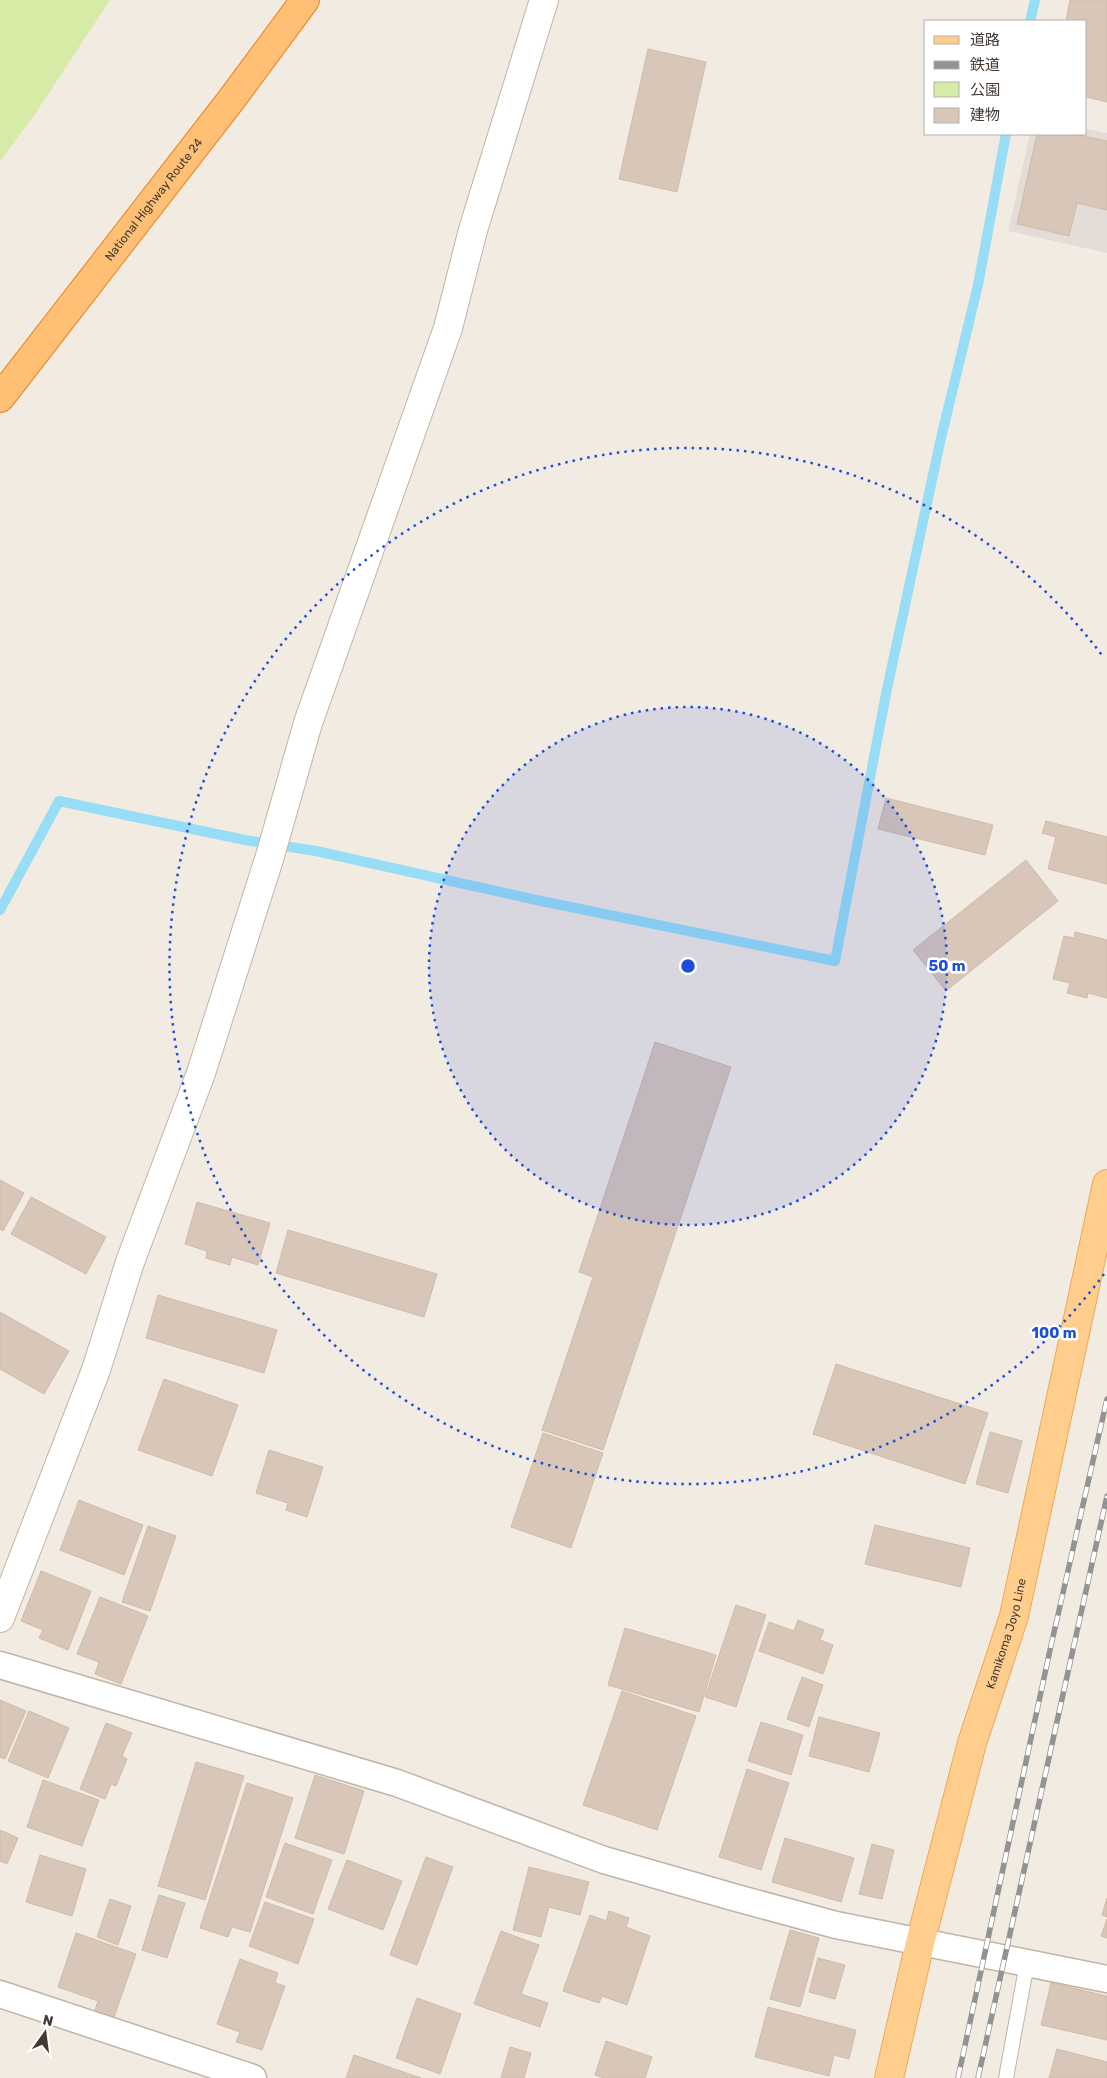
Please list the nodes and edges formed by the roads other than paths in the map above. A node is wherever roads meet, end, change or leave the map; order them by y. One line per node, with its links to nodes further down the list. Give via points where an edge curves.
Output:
1 (305, 0): 3 (highway, National Highway Route 24)
2 (544, 0): 5 (street, via 473,230 448,328 308,723 201,1073 130,1262 96,1370)
3 (0, 398)
4 (1107, 1184): 7 (main road, Kamikoma Joyo Line, via 1014,1616 972,1743)
5 (0, 1618)
6 (0, 1665): 7 (street, via 397,1783 604,1860 836,1925)
7 (920, 1943): 8 (street); 12 (main road, Kamikoma Joyo Line)
8 (1027, 1964): 9 (street); 13 (lane)
9 (1107, 1978)
10 (0, 1994): 11 (street)
11 (253, 2078)
12 (889, 2078)
13 (1006, 2078)

